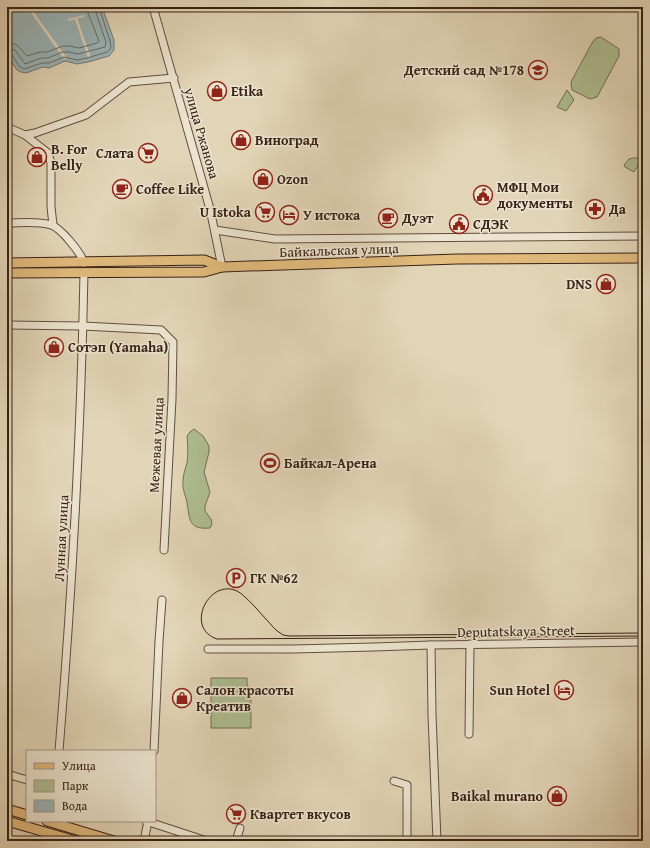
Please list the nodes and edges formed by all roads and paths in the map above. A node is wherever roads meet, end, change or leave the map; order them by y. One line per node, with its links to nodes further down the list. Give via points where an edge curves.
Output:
1 (153, 7): 2 (street, улица Ржанова)
2 (174, 78): 4 (street, via 129,82 86,114); 7 (street, улица Ржанова)
3 (7, 127): 4 (street)
4 (24, 135): 6 (street, via 48,153 51,163)
5 (7, 223): 6 (street)
6 (53, 226): 11 (street, via 82,256)
7 (215, 230): 8 (street, via 275,239); 12 (street, улица Ржанова)
8 (643, 236)
9 (643, 258): 12 (main road, Байкальская улица, via 457,259)
10 (7, 263): 11 (main road, Байкальская улица)
11 (84, 263): 12 (main road, Байкальская улица, via 204,260)
12 (222, 267): 14 (main road, Байкальская улица, via 204,272)
13 (7, 273): 14 (main road, Байкальская улица)
14 (84, 273): 16 (street, Лунная улица)
15 (7, 325): 16 (street)
16 (83, 326): 17 (street, Межевая улица, via 161,330 173,342); 24 (street, Лунная улица, via 70,607)
17 (164, 550)
18 (162, 600): 25 (street)
19 (643, 642): 20 (street, Deputatskaya Street)
20 (470, 644): 21 (street, Deputatskaya Street); 23 (street)
21 (431, 645): 22 (street, Deputatskaya Street); 43 (street)
22 (208, 649)
23 (469, 734)
24 (60, 750)
25 (154, 750)
26 (7, 774): 27 (street)
27 (26, 780)
28 (394, 781): 42 (street, via 407,785)
29 (7, 809): 30 (main road)
30 (26, 815)
31 (7, 821): 36 (main road)
32 (47, 822): 36 (street)
33 (50, 822): 38 (main road)
34 (148, 822): 39 (street); 40 (street)
35 (240, 828): 41 (street)
36 (44, 831): 37 (main road)
37 (76, 841)
38 (114, 841)
39 (144, 841)
40 (207, 841)
41 (236, 841)
42 (407, 841)
43 (437, 841)

